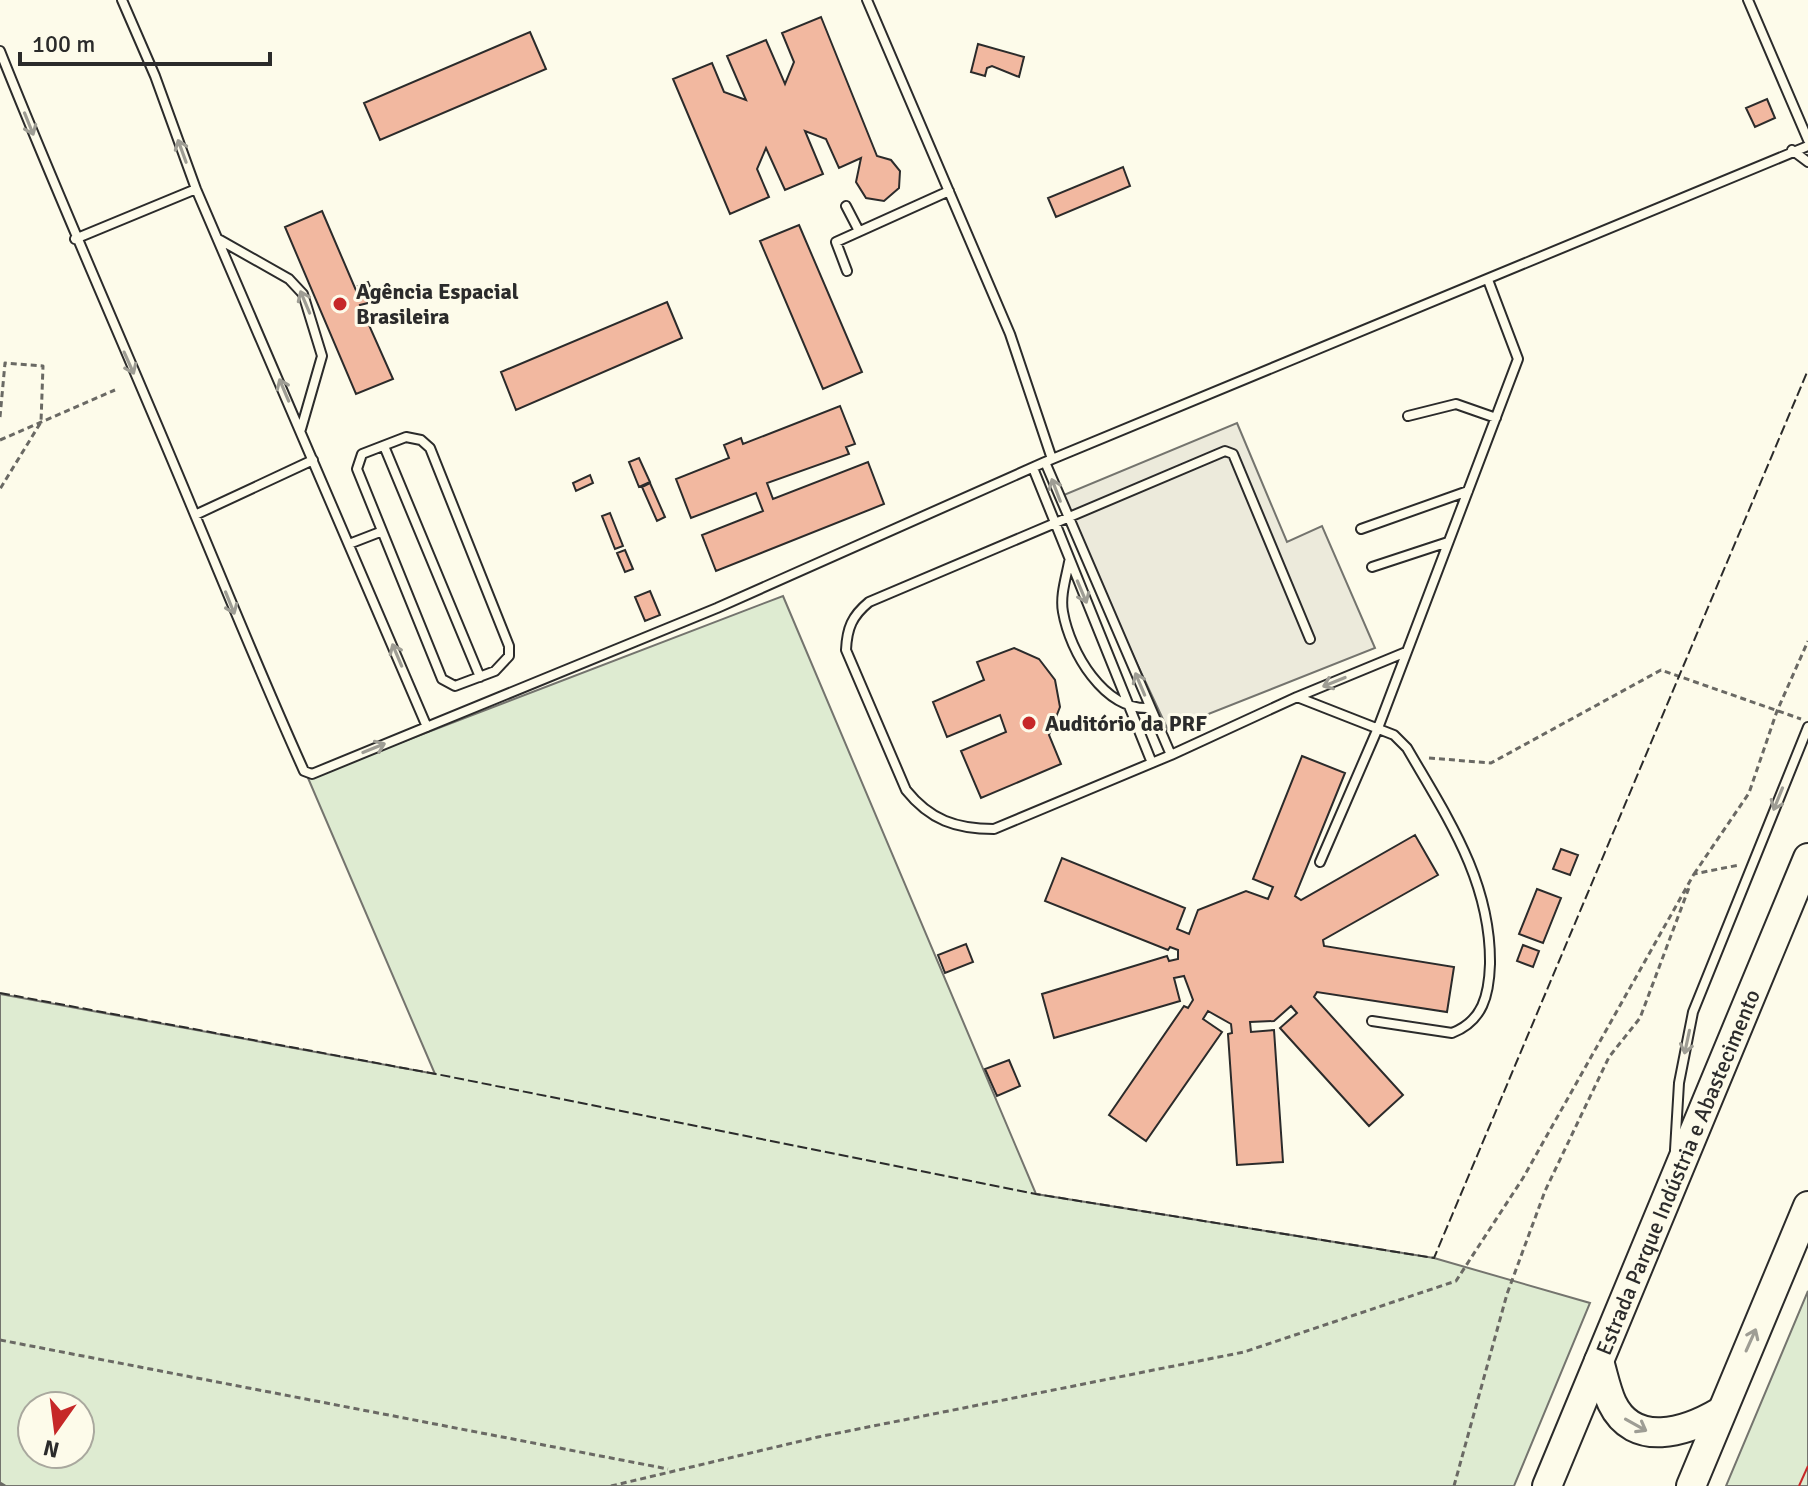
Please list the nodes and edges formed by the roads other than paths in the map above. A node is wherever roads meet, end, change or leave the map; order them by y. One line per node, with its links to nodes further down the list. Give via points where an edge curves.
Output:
1 (122, 0): 8 (lane, one-way to 1)
2 (867, 0): 9 (lane)
3 (1748, 0): 5 (lane)
4 (0, 51): 12 (lane, one-way to 12)
5 (1808, 143): 6 (lane)
6 (1792, 150): 7 (lane); 15 (lane)
7 (1808, 162)
8 (196, 189): 12 (lane); 13 (lane)
9 (949, 191): 11 (lane); 21 (lane, via 1010,334)
10 (846, 206): 11 (lane)
11 (859, 231): 14 (lane, via 836,242)
12 (75, 239): 24 (lane, one-way to 24)
13 (220, 240): 18 (lane, one-way to 13); 18 (lane, one-way to 13, via 322,356 303,294 289,279)
14 (847, 271)
15 (1488, 280): 17 (lane, via 1518,359); 21 (lane)
16 (1408, 416): 17 (lane, via 1456,404)
17 (1496, 418): 23 (lane)
18 (301, 430): 20 (lane)
19 (384, 446): 28 (lane, via 362,454 357,469); 35 (lane); 35 (lane, via 414,437 430,448 509,646 504,663)
20 (313, 460): 24 (lane); 30 (lane)
21 (1048, 461): 22 (lane); 25 (lane, one-way to 21)
22 (1033, 468): 26 (lane); 40 (lane, via 717,608)
23 (1468, 491): 27 (lane); 29 (lane)
24 (195, 515): 40 (lane, one-way to 40, via 304,771 312,774)
25 (1067, 519): 26 (lane); 33 (lane, via 1229,452); 38 (lane, one-way to 25)
26 (1054, 524): 31 (lane); 43 (lane, via 869,602 854,614 846,650 906,790 941,822 994,829)
27 (1361, 529)
28 (380, 532): 30 (lane); 35 (lane, via 442,679 455,686)
29 (1448, 542): 32 (lane); 34 (lane)
30 (349, 544): 40 (lane, one-way to 30)
31 (1069, 561): 37 (lane, one-way to 37); 37 (lane, via 1063,614 1085,667)
32 (1372, 567)
33 (1310, 639)
34 (1406, 652): 36 (lane, one-way to 36); 41 (lane)
35 (480, 677)
36 (1297, 697): 41 (lane); 42 (lane)
37 (1131, 708): 38 (lane); 43 (lane)
38 (1150, 708): 42 (lane)
39 (1808, 724): 47 (lane, one-way to 47, via 1693,1012 1679,1083)
40 (427, 727)
41 (1378, 728): 45 (lane); 46 (lane, via 1394,735 1412,757 1464,846 1485,900 1490,939 1486,1001 1478,1016 1452,1033)
42 (1171, 755): 43 (lane)
43 (1152, 763)
44 (1808, 858): 47 (highway, Estrada Parque Indústria e Abastecimento)
45 (1320, 862)
46 (1372, 1021)
47 (1672, 1186): 49 (highway, Estrada Parque Indústria e Abastecimento)
48 (1808, 1206): 50 (highway, one-way to 48, via 1794,1255)
49 (1599, 1361): 50 (highway, one-way to 50, via 1612,1404 1626,1422 1649,1432 1683,1430); 52 (highway, Estrada Parque Indústria e Abastecimento)
50 (1720, 1412): 51 (highway)
51 (1694, 1480)
52 (1547, 1486)

